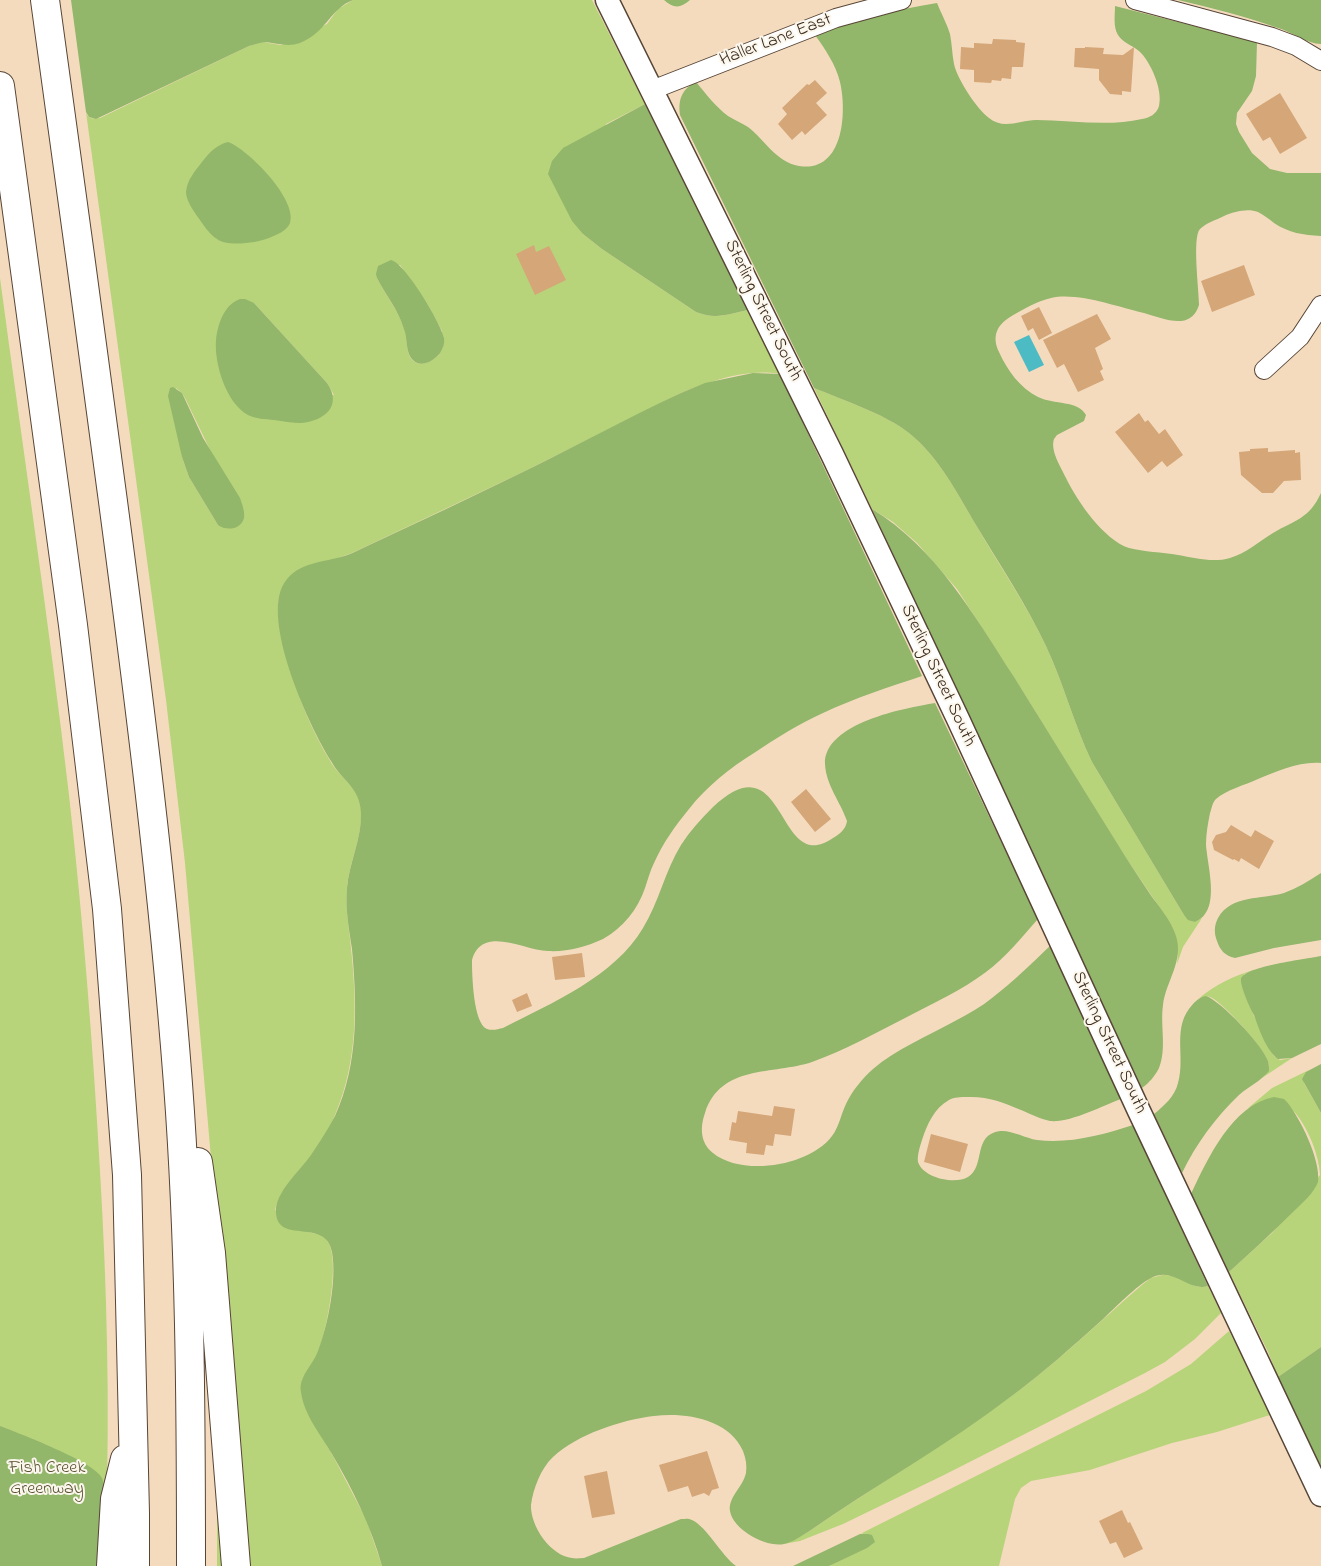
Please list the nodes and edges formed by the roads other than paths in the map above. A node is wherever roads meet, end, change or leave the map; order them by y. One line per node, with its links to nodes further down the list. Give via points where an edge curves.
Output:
1 (45, 0): 10 (highway, via 139,696)
2 (607, 0): 7 (street, Sterling Street South)
3 (902, 0): 7 (street, Haller Lane East, via 836,18)
4 (1135, 0): 5 (street, via 1272,37)
5 (1321, 61)
6 (0, 86): 11 (highway, via 73,625 107,909 127,1175)
7 (652, 90): 12 (street, Sterling Street South, via 832,454)
8 (1321, 305): 9 (street, via 1300,337)
9 (1264, 370)
10 (162, 905): 15 (highway, via 178,1086 187,1266); 16 (highway, via 211,1253)
11 (133, 1429): 13 (highway, via 115,1499); 14 (highway)
12 (1321, 1495)
13 (111, 1566)
14 (135, 1566)
15 (191, 1566)
16 (236, 1566)

